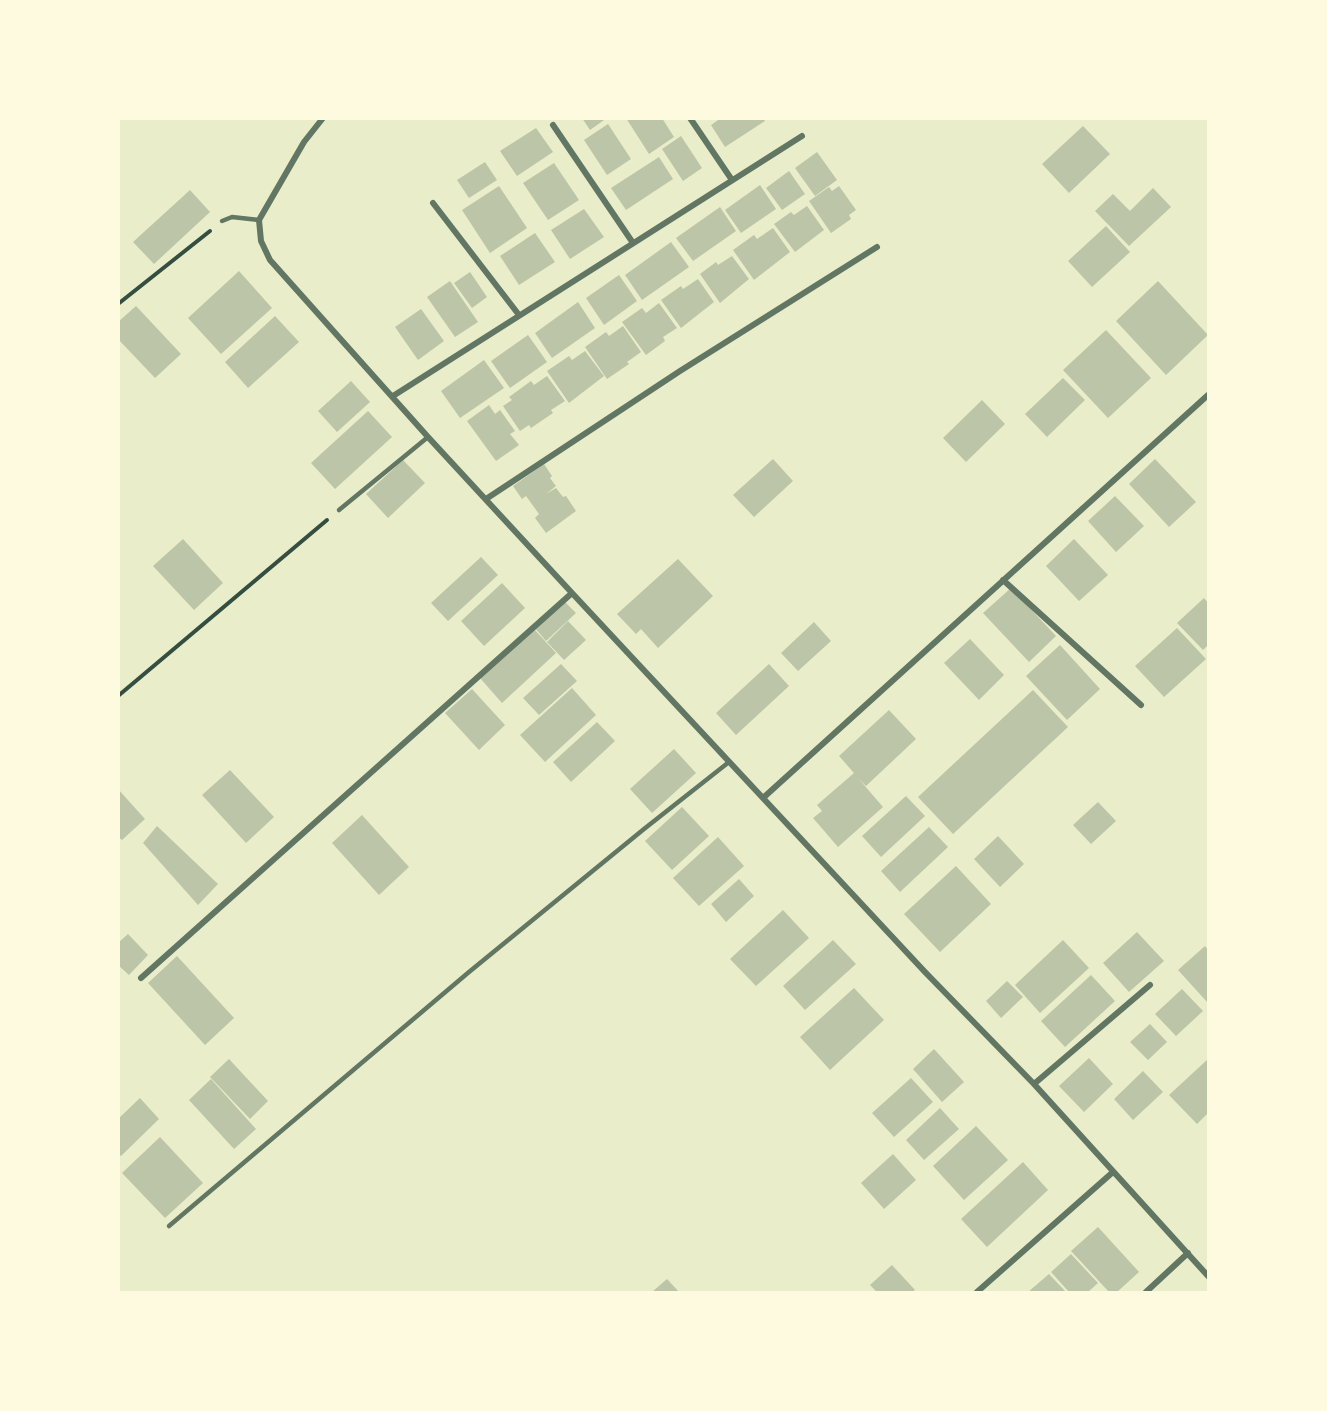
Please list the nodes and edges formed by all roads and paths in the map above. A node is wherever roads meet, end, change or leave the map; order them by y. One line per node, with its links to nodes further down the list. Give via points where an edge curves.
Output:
1 (323, 118): 7 (street, via 304,142)
2 (690, 118): 5 (street)
3 (554, 125): 9 (street)
4 (802, 136): 5 (street)
5 (732, 180): 9 (street)
6 (433, 203): 12 (street)
7 (259, 220): 8 (lane, via 232,217); 14 (street, via 261,242 270,260)
8 (222, 221): 11 (path)
9 (633, 243): 12 (street)
10 (877, 247): 16 (street)
11 (118, 304)
12 (519, 315): 14 (street)
13 (1209, 394): 18 (street)
14 (393, 396): 15 (street)
15 (428, 437): 16 (street); 17 (lane)
16 (486, 499): 19 (street)
17 (339, 510): 20 (path)
18 (1003, 580): 21 (street); 23 (street)
19 (572, 593): 22 (street); 24 (street)
20 (118, 696)
21 (1141, 705)
22 (729, 762): 23 (street); 28 (lane, via 469,972)
23 (763, 798): 26 (street)
24 (141, 978)
25 (1150, 985): 26 (street)
26 (1034, 1084): 27 (street)
27 (1113, 1172): 29 (street); 31 (street)
28 (169, 1226)
29 (1188, 1253): 30 (street); 32 (street)
30 (1209, 1276)
31 (977, 1293)
32 (1146, 1293)

